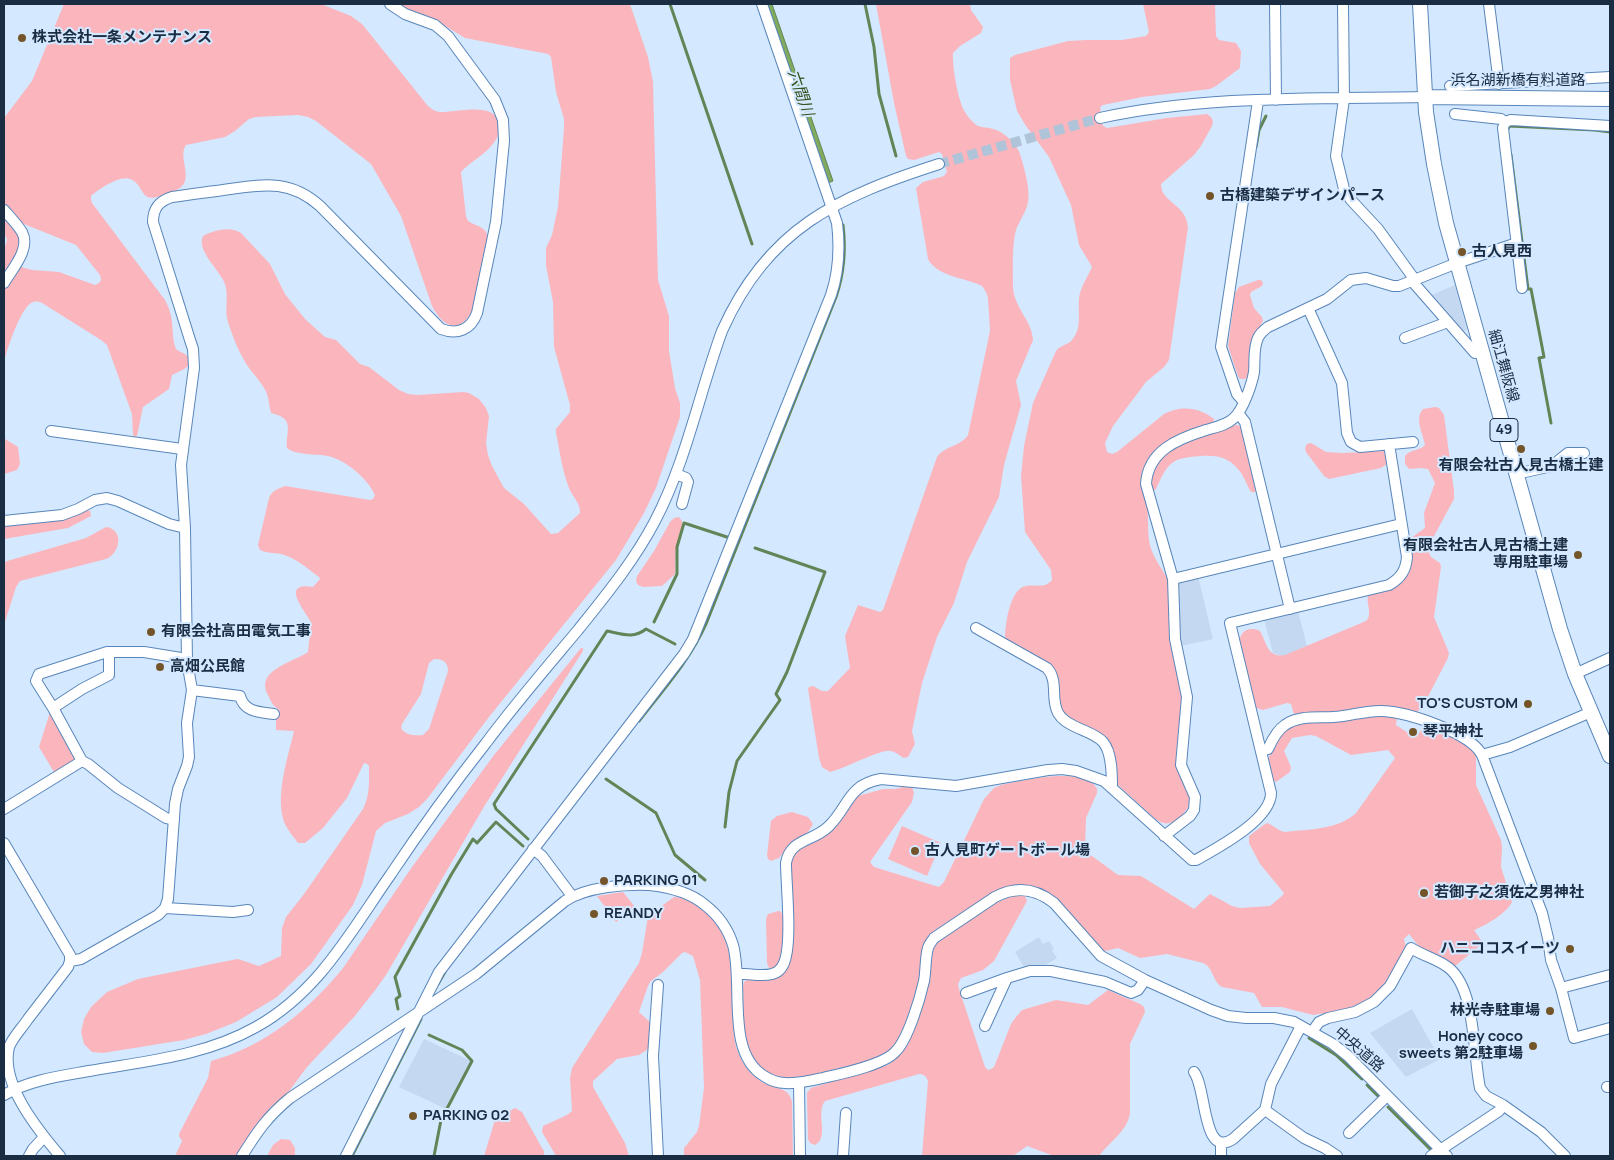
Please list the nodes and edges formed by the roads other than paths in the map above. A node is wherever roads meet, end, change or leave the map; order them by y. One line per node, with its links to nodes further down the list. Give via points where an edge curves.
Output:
1 (390, 4): 36 (street, via 405,14 435,25 448,36 496,100 503,120 504,142 496,222 474,320 456,332 441,330 312,198 292,188 258,185 165,199 156,208 153,222 194,359)
2 (762, 4): 20 (street)
3 (1275, 4): 13 (street)
4 (1343, 4): 12 (street)
5 (1420, 4): 10 (main road, 細江舞阪線 / 49)
6 (1489, 4): 8 (street)
7 (1610, 77): 8 (street)
8 (1499, 84): 9 (street)
9 (1450, 86)
10 (1425, 97): 11 (main road, 浜名湖新橋有料道路); 12 (street); 23 (main road, 細江舞阪線 / 49, via 1436,172)
11 (1610, 98)
12 (1344, 99): 13 (street); 24 (street, via 1336,156 1344,189 1378,229)
13 (1276, 100): 14 (street)
14 (1258, 101): 16 (street, via 1166,106); 31 (street, via 1221,347 1237,394)
15 (1455, 114): 17 (street)
16 (1100, 118)
17 (1505, 122): 18 (street); 22 (street, via 1503,128)
18 (1610, 126)
19 (939, 164): 20 (street, via 885,183)
20 (832, 207): 38 (street, via 782,243 742,292 719,338); 65 (street, via 839,248 835,285 698,630 684,654)
21 (4, 210): 25 (street, via 22,232 25,242)
22 (1516, 243): 23 (street); 26 (street)
23 (1456, 263): 24 (street); 30 (main road, 細江舞阪線 / 49)
24 (1414, 280): 27 (street, via 1393,286 1358,278); 28 (street)
25 (4, 282)
26 (1522, 288)
27 (1308, 308): 31 (street, via 1268,327 1257,338 1253,378); 35 (street, via 1342,383 1348,438 1360,447)
28 (1448, 322): 29 (street); 30 (street, via 1474,353)
29 (1405, 338)
30 (1482, 352): 39 (main road, 細江舞阪線 / 49)
31 (1244, 402): 32 (street)
32 (1238, 413): 44 (street, via 1245,422); 45 (street, via 1230,422 1175,442 1155,457 1146,475 1148,494)
33 (51, 430): 36 (street)
34 (1413, 442): 35 (street)
35 (1389, 444): 42 (street)
36 (182, 449): 43 (street)
37 (1584, 453): 39 (street, via 1568,453 1552,466)
38 (676, 474): 40 (street, via 688,482); 84 (street, via 656,519 627,568 494,732 332,960 298,997 257,1027 211,1047 65,1075)
39 (1516, 474): 51 (main road, 細江舞阪線 / 49)
40 (682, 504)
41 (4, 521): 43 (street, via 62,515 107,498)
42 (1402, 524): 44 (street); 46 (street, via 1406,564 1395,582)
43 (185, 528): 50 (street)
44 (1276, 554): 45 (street); 46 (street)
45 (1173, 579): 63 (street, via 1175,639 1187,698 1180,765 1196,797 1196,804 1190,816)
46 (1290, 609): 56 (street, via 1230,623)
47 (976, 628): 60 (street, via 1047,668 1053,678 1054,702 1059,715 1069,724 1100,739 1107,747)
48 (109, 652): 50 (street, via 144,652); 53 (street, via 109,675 82,688); 53 (street, via 39,674 37,685)
49 (1610, 658): 51 (street)
50 (187, 659): 52 (street)
51 (1575, 674): 54 (main road, 細江舞阪線 / 49)
52 (192, 690): 55 (street, via 240,696 248,709); 62 (street, via 187,723 188,762 177,796)
53 (53, 708): 59 (street)
54 (1592, 712): 57 (street, via 1505,749); 58 (main road, 細江舞阪線 / 49)
55 (274, 714)
56 (1261, 751): 57 (street, via 1268,749 1278,731 1295,720 1383,711 1402,713 1446,728 1474,745); 63 (street, via 1271,799 1266,810 1245,830 1196,860 1188,858)
57 (1482, 755): 75 (street, via 1542,913 1551,960)
58 (1610, 756)
59 (82, 761): 61 (street); 62 (street, via 124,792)
60 (1112, 787): 63 (street); 70 (street, via 1090,775 1062,769 956,786 881,779 863,784 828,827 796,845 787,856 788,930 783,966 772,974)
61 (4, 809)
62 (174, 820): 67 (street)
63 (1164, 836)
64 (4, 844): 69 (street, via 70,955)
65 (533, 849): 66 (street); 77 (street, via 439,972)
66 (572, 896): 70 (street, 中央道路, via 616,886 652,885 700,901 712,910 727,932); 77 (street, via 476,974)
67 (165, 908): 68 (street); 69 (street, via 81,959)
68 (248, 910)
69 (70, 961): 84 (street, via 8,1048 5,1066)
70 (737, 974): 83 (street, 中央道路, via 740,1035 742,1049 749,1062 770,1080 784,1084)
71 (1610, 975): 75 (street)
72 (1007, 978): 73 (street, via 1030,971 1051,971 1105,982 1131,993 1138,990); 76 (street); 78 (street)
73 (1145, 980): 79 (street, 中央道路, via 1228,1016 1279,1019); 83 (street, 中央道路, via 1101,956 1046,897 1026,889 1004,892 934,938 928,948 924,981 917,1002 903,1042 896,1052 873,1064)
74 (658, 985): 97 (street, via 653,1056)
75 (1561, 988): 80 (street, via 1574,1038)
76 (966, 992)
77 (418, 1012): 95 (street, via 274,1111); 96 (street)
78 (985, 1026)
79 (1300, 1026): 81 (street, 中央道路); 87 (street, via 1271,1084)
80 (1610, 1028)
81 (1312, 1032): 85 (street, 中央道路, via 1341,1050); 86 (street, via 1319,1022 1355,1012 1374,1002 1390,986 1411,948 1442,963 1457,977 1468,1001 1480,1088 1486,1096)
82 (1194, 1072): 91 (street, via 1201,1087 1210,1132)
83 (799, 1083): 98 (street)
84 (8, 1093): 90 (street)
85 (1387, 1096): 89 (street); 92 (street, 中央道路)
86 (1503, 1105): 92 (street); 103 (street, via 1541,1132)
87 (1265, 1110): 91 (street, via 1228,1143); 101 (street, via 1304,1138)
88 (846, 1114): 99 (street)
89 (1349, 1133)
90 (44, 1138): 93 (street); 94 (street)
91 (1221, 1143): 100 (street)
92 (1444, 1153): 102 (street)
93 (29, 1156)
94 (60, 1156)
95 (242, 1156)
96 (346, 1156)
97 (658, 1156)
98 (800, 1156)
99 (843, 1156)
100 (1221, 1156)
101 (1337, 1156)
102 (1431, 1156)
103 (1566, 1156)

